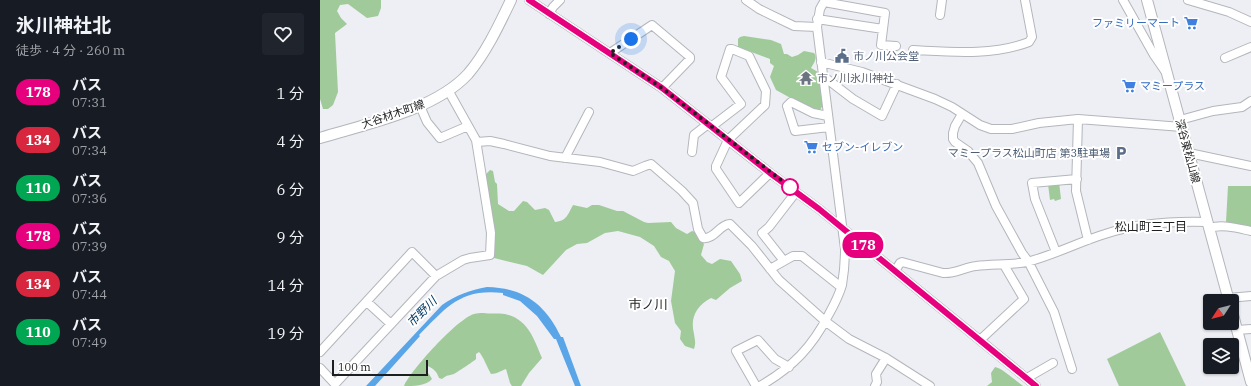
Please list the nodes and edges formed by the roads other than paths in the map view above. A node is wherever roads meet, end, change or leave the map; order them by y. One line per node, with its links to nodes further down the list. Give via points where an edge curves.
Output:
1 (511, 0): 26 (main road, 大谷材木町線, via 480,58 468,74)
2 (529, 0): 11 (street)
3 (560, 0): 11 (street)
4 (746, 0): 14 (street, via 794,26)
5 (942, 0): 12 (street)
6 (1025, 0): 18 (street, via 1032,37 1029,42 988,52)
7 (1123, 0): 22 (street, via 1158,62)
8 (1147, 0): 22 (main road, 深谷東松山線)
9 (1188, 0): 13 (street)
10 (825, 1): 14 (street); 15 (street, via 885,14)
11 (550, 14): 19 (street)
12 (940, 15)
13 (1251, 22)
14 (817, 23): 15 (street); 21 (street)
15 (883, 29): 16 (street, via 881,45)
16 (896, 46)
17 (1251, 47): 20 (street)
18 (913, 50)
19 (610, 53): 25 (street); 25 (street, via 652,25 690,57)
20 (1225, 58)
21 (821, 62): 23 (street); 24 (street)
22 (1168, 74): 33 (main road, 深谷東松山線)
23 (823, 76): 24 (street, via 853,99 882,116); 31 (street)
24 (897, 84): 30 (street, via 935,98)
25 (662, 88): 34 (street)
26 (448, 90): 28 (main road, 大谷材木町線); 35 (street)
27 (1251, 101): 33 (street, via 1242,107 1213,111)
28 (420, 106): 35 (street, via 427,122 440,138); 37 (main road, 大谷材木町線)
29 (589, 112): 42 (street)
30 (962, 114): 32 (street, via 991,129 1012,129 1058,120); 53 (street, via 955,126 953,139 974,157 996,206)
31 (828, 116): 36 (street); 36 (street, via 813,113 791,102 787,106 795,131)
32 (1078, 119): 33 (street); 45 (street)
33 (1181, 124): 41 (main road, 深谷東松山線)
34 (710, 125): 38 (street); 38 (street, via 741,104 721,75 730,50 749,56 766,91 765,105); 40 (street, via 694,135)
35 (468, 126): 39 (street)
36 (829, 127): 48 (street)
37 (320, 138)
38 (728, 140): 44 (street); 44 (street, via 716,169 739,203)
39 (477, 142): 42 (street, via 490,141); 57 (street, via 491,233 490,255 463,260)
40 (692, 152)
41 (1189, 153): 43 (street); 47 (main road, 深谷東松山線)
42 (565, 158): 55 (street, via 600,162 633,171 651,164 693,203 698,229 703,238 709,238 726,224 730,224)
43 (1251, 166)
44 (770, 173): 46 (street)
45 (1077, 179): 50 (street, via 1077,198); 51 (street, via 1032,183 1034,199)
46 (796, 192): 48 (street); 52 (street, via 762,233)
47 (1208, 225): 49 (street); 50 (street, via 1166,222); 59 (main road, 深谷東松山線)
48 (842, 228): 56 (street); 58 (street, via 845,249)
49 (1251, 231)
50 (1088, 240): 51 (street)
51 (1056, 252): 53 (street)
52 (784, 261): 55 (street); 58 (street, via 793,256 802,256)
53 (1028, 262): 54 (street); 74 (street, via 1054,312)
54 (1004, 265): 56 (street, via 976,266 949,274 902,262); 68 (street, via 1024,299)
55 (770, 269): 63 (street)
56 (895, 271): 68 (street)
57 (436, 276): 62 (street, via 412,252); 64 (street)
58 (841, 287): 63 (street)
59 (1228, 294)
60 (1251, 296): 61 (street)
61 (1239, 298)
62 (367, 302): 64 (street); 69 (street)
63 (825, 322): 70 (street, via 849,339); 72 (street, via 808,349)
64 (391, 324): 73 (street, via 335,384)
65 (1251, 329): 67 (street)
66 (1237, 330): 76 (main road)
67 (1239, 330)
68 (980, 340): 75 (street)
69 (320, 352)
70 (886, 358): 79 (street, via 876,374); 80 (street)
71 (1053, 363): 75 (street)
72 (789, 367): 77 (street, via 775,359 758,340 736,351); 78 (street)
73 (320, 368)
74 (1072, 369)
75 (1027, 378): 81 (street)
76 (1251, 382)
77 (756, 386)
78 (760, 386)
79 (875, 386)
80 (930, 386)
81 (1036, 386)

